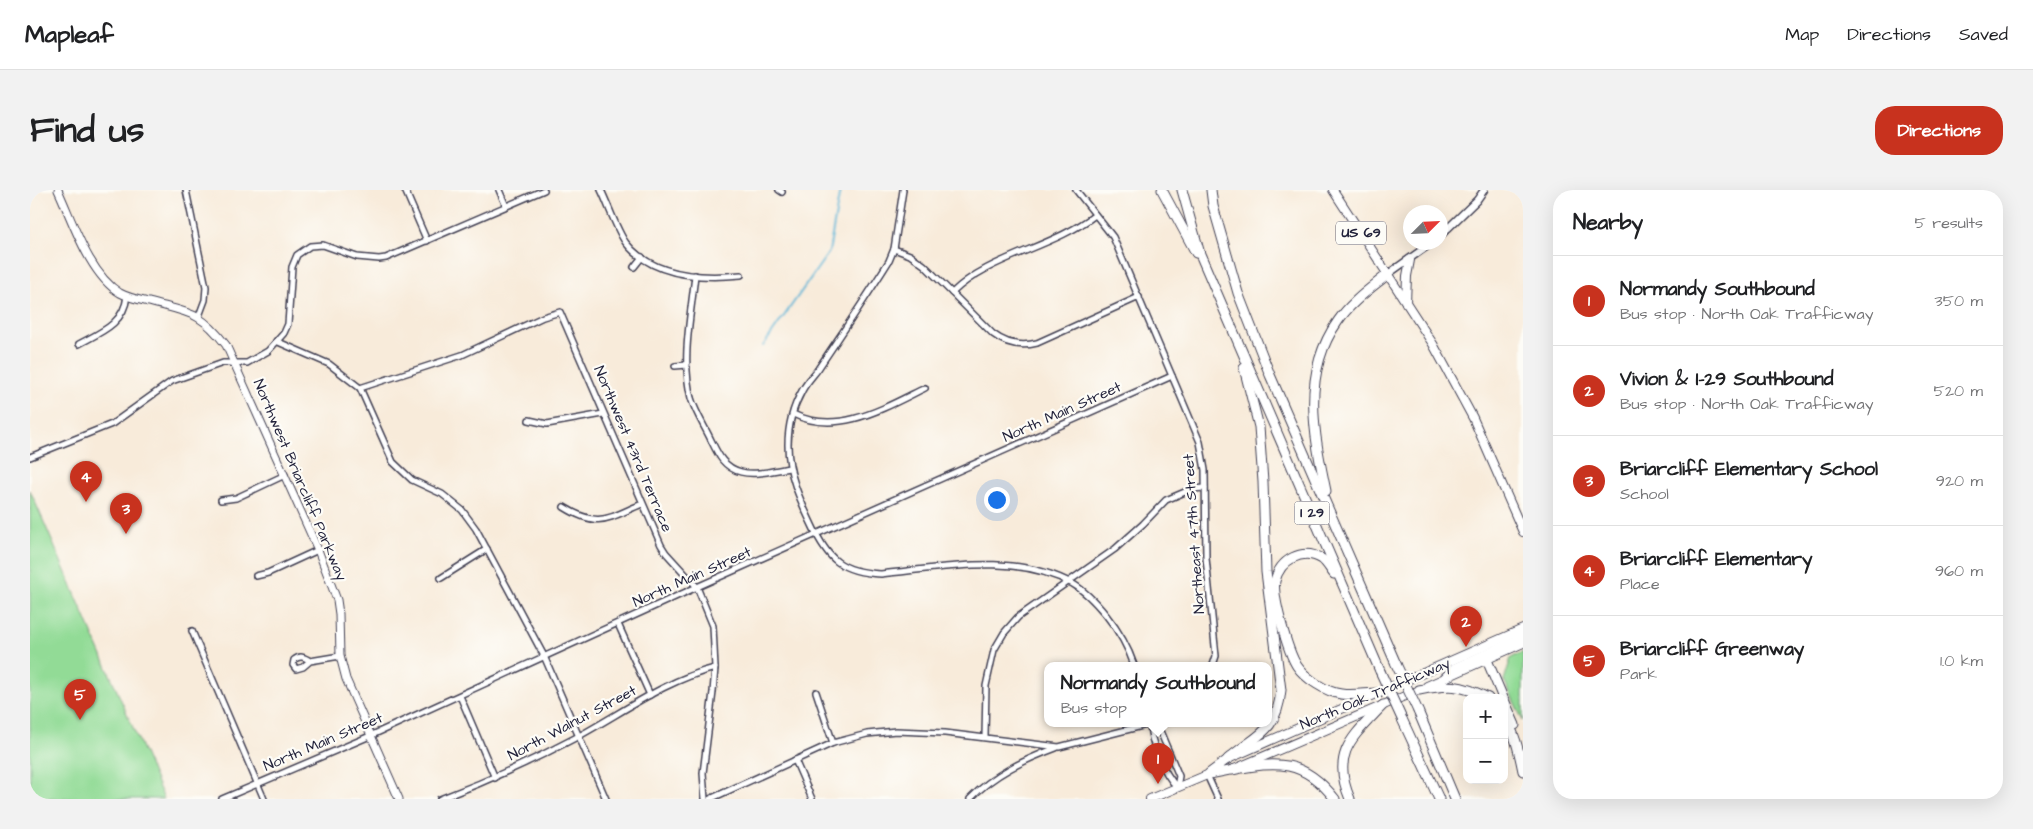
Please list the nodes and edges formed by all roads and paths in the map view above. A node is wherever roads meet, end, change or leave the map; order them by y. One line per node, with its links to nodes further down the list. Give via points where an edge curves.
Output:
1 (58, 190): 28 (main road, Northwest Briarcliff Parkway, via 90,259 106,281)
2 (186, 190): 31 (street, via 206,287)
3 (405, 190): 17 (street)
4 (499, 190): 14 (street)
5 (544, 190): 14 (street)
6 (601, 190): 20 (street, via 625,242)
7 (903, 190): 18 (street)
8 (1076, 190): 15 (street, Northeast 47th Street)
9 (1162, 190): 26 (highway)
10 (1182, 190): 26 (highway, I 29, via 1200,254)
11 (1211, 190): 51 (highway, I 29, via 1238,293)
12 (1484, 190): 16 (street)
13 (1332, 191): 23 (main road, US 69)
14 (506, 206): 17 (street)
15 (1095, 215): 27 (street, via 1065,234 988,268); 29 (street, Northeast 47th Street, via 1112,237)
16 (1448, 228)
17 (427, 241): 32 (street, via 379,259 323,245 310,246 297,255 292,267 288,324)
18 (894, 249): 27 (street, via 918,259); 42 (street, via 866,297 802,391)
19 (1423, 250): 21 (street)
20 (642, 257): 22 (street); 25 (street, via 668,271)
21 (1410, 260): 23 (street); 30 (main road)
22 (634, 266)
23 (1388, 274): 30 (main road, US 69); 51 (highway, via 1356,300 1338,322 1324,349 1317,373 1313,422)
24 (741, 275): 25 (street)
25 (695, 276): 36 (street)
26 (1216, 291): 34 (highway, I 29)
27 (952, 293): 29 (street, via 997,337 1019,345 1042,341)
28 (128, 296): 31 (main road, Northwest Briarcliff Parkway); 33 (street, via 124,311 113,325)
29 (1139, 297): 38 (street, Northeast 47th Street)
30 (1406, 303): 52 (main road, US 69, via 1433,344 1473,418)
31 (199, 316): 35 (main road, Northwest Briarcliff Parkway, via 226,345)
32 (276, 341): 35 (street, via 268,351 247,363); 39 (street, via 329,364)
33 (79, 344)
34 (1242, 356): 63 (highway, I 29); 88 (highway, via 1260,434 1266,572 1281,690)
35 (234, 363): 44 (street, via 223,363 172,382 112,424); 46 (main road, Northwest Briarcliff Parkway)
36 (687, 365): 37 (street); 45 (street, via 692,400 722,462 738,472 752,474)
37 (675, 366)
38 (1172, 376): 47 (street, Northeast 47th Street, via 1200,442); 53 (street, North Main Street)
39 (360, 388): 41 (street, Northwest 43rd Terrace, via 462,355 560,312); 54 (street, via 393,462 412,480 442,494 462,510)
40 (925, 388): 42 (street, via 854,419 837,423 811,421)
41 (603, 414): 43 (street, via 547,424); 49 (street, Northwest 43rd Terrace)
42 (793, 414): 45 (street, via 788,435)
43 (529, 420)
44 (30, 457)
45 (790, 468): 53 (street)
46 (285, 475): 48 (street, via 236,498); 55 (main road, Northwest Briarcliff Parkway)
47 (1205, 488): 57 (street, via 1181,492 1166,500 1127,540); 75 (street, Northeast 47th Street, via 1206,558)
48 (221, 500)
49 (642, 504): 50 (street, via 596,520); 62 (street, Northwest 43rd Terrace, via 666,553)
50 (564, 507)
51 (1329, 509): 109 (highway, I 29, bridge)
52 (1523, 532)
53 (816, 535): 58 (street, via 832,558 847,568 864,573 990,564 1025,568); 62 (street, North Main Street)
54 (487, 549): 59 (street); 71 (street)
55 (318, 550): 56 (street); 70 (main road, Northwest Briarcliff Parkway, via 337,600)
56 (256, 576)
57 (1076, 576): 60 (street); 61 (street)
58 (1058, 577): 60 (street); 64 (street)
59 (441, 578)
60 (1068, 581): 61 (street); 64 (street)
61 (1076, 586): 74 (street, via 1109,619)
62 (697, 587): 65 (street, North Main Street); 76 (street, via 713,626)
63 (1345, 588): 80 (highway, via 1321,559 1312,555 1292,557 1278,573 1275,583 1275,598 1284,633 1296,666 1325,688 1341,694); 123 (highway, I 29, bridge)
64 (1058, 589): 95 (street, via 1018,617 996,646 986,686)
65 (618, 624): 71 (street, North Main Street); 83 (street)
66 (1523, 629): 80 (main road, North Oak Trafficway)
67 (192, 631): 107 (street)
68 (1523, 637): 77 (main road, via 1454,668)
69 (1523, 643): 72 (main road, North Oak Trafficway)
70 (340, 656): 73 (street); 93 (main road, Northwest Briarcliff Parkway)
71 (544, 656): 84 (street, North Main Street); 94 (street)
72 (1487, 660): 77 (main road, North Oak Trafficway); 82 (highway)
73 (310, 661)
74 (1133, 662)
75 (1214, 662)
76 (715, 668): 83 (street, North Walnut Street); 115 (street, via 702,773)
77 (1442, 680): 78 (main road, North Oak Trafficway)
78 (1419, 690): 81 (highway, via 1446,685); 85 (main road, North Oak Trafficway)
79 (816, 692): 96 (street)
80 (1379, 693): 101 (main road, North Oak Trafficway)
81 (1480, 694)
82 (1502, 694)
83 (650, 695): 94 (street, North Walnut Street)
84 (460, 696): 93 (street, North Main Street); 106 (street)
85 (1383, 705): 103 (main road, North Oak Trafficway); 122 (highway, via 1359,728 1346,748 1343,772)
86 (1508, 709): 99 (highway)
87 (1508, 722): 104 (highway)
88 (1272, 723)
89 (1136, 727): 98 (street)
90 (1152, 727): 108 (street, via 1151,736 1169,779)
91 (1156, 727): 108 (street, via 1179,776)
92 (1269, 727): 101 (highway)
93 (370, 736): 107 (street, North Main Street); 112 (main road, Northwest Briarcliff Parkway)
94 (578, 736): 106 (street, North Walnut Street); 114 (street)
95 (985, 737): 96 (street, via 896,731); 97 (street)
96 (833, 743): 102 (street)
97 (1036, 744): 98 (street); 100 (street)
98 (1060, 746): 100 (street)
99 (1523, 746)
100 (1038, 754): 118 (street, via 987,783)
101 (1228, 759): 105 (main road, North Oak Trafficway)
102 (795, 760): 116 (street); 117 (street)
103 (1232, 770): 105 (main road, North Oak Trafficway); 121 (highway, via 1262,764 1294,767 1319,780)
104 (1523, 771)
105 (1207, 774): 108 (main road, North Oak Trafficway); 120 (street)
106 (495, 778): 113 (street, North Walnut Street)
107 (258, 783): 110 (street, North Main Street); 111 (street)
108 (1177, 787): 119 (main road, North Oak Trafficway)
109 (1455, 797)
110 (222, 799)
111 (264, 799)
112 (399, 799)
113 (440, 799)
114 (606, 799)
115 (705, 799)
116 (710, 799)
117 (812, 799)
118 (970, 799)
119 (1150, 799)
120 (1218, 799)
121 (1335, 799)
122 (1350, 799)
123 (1437, 799)

